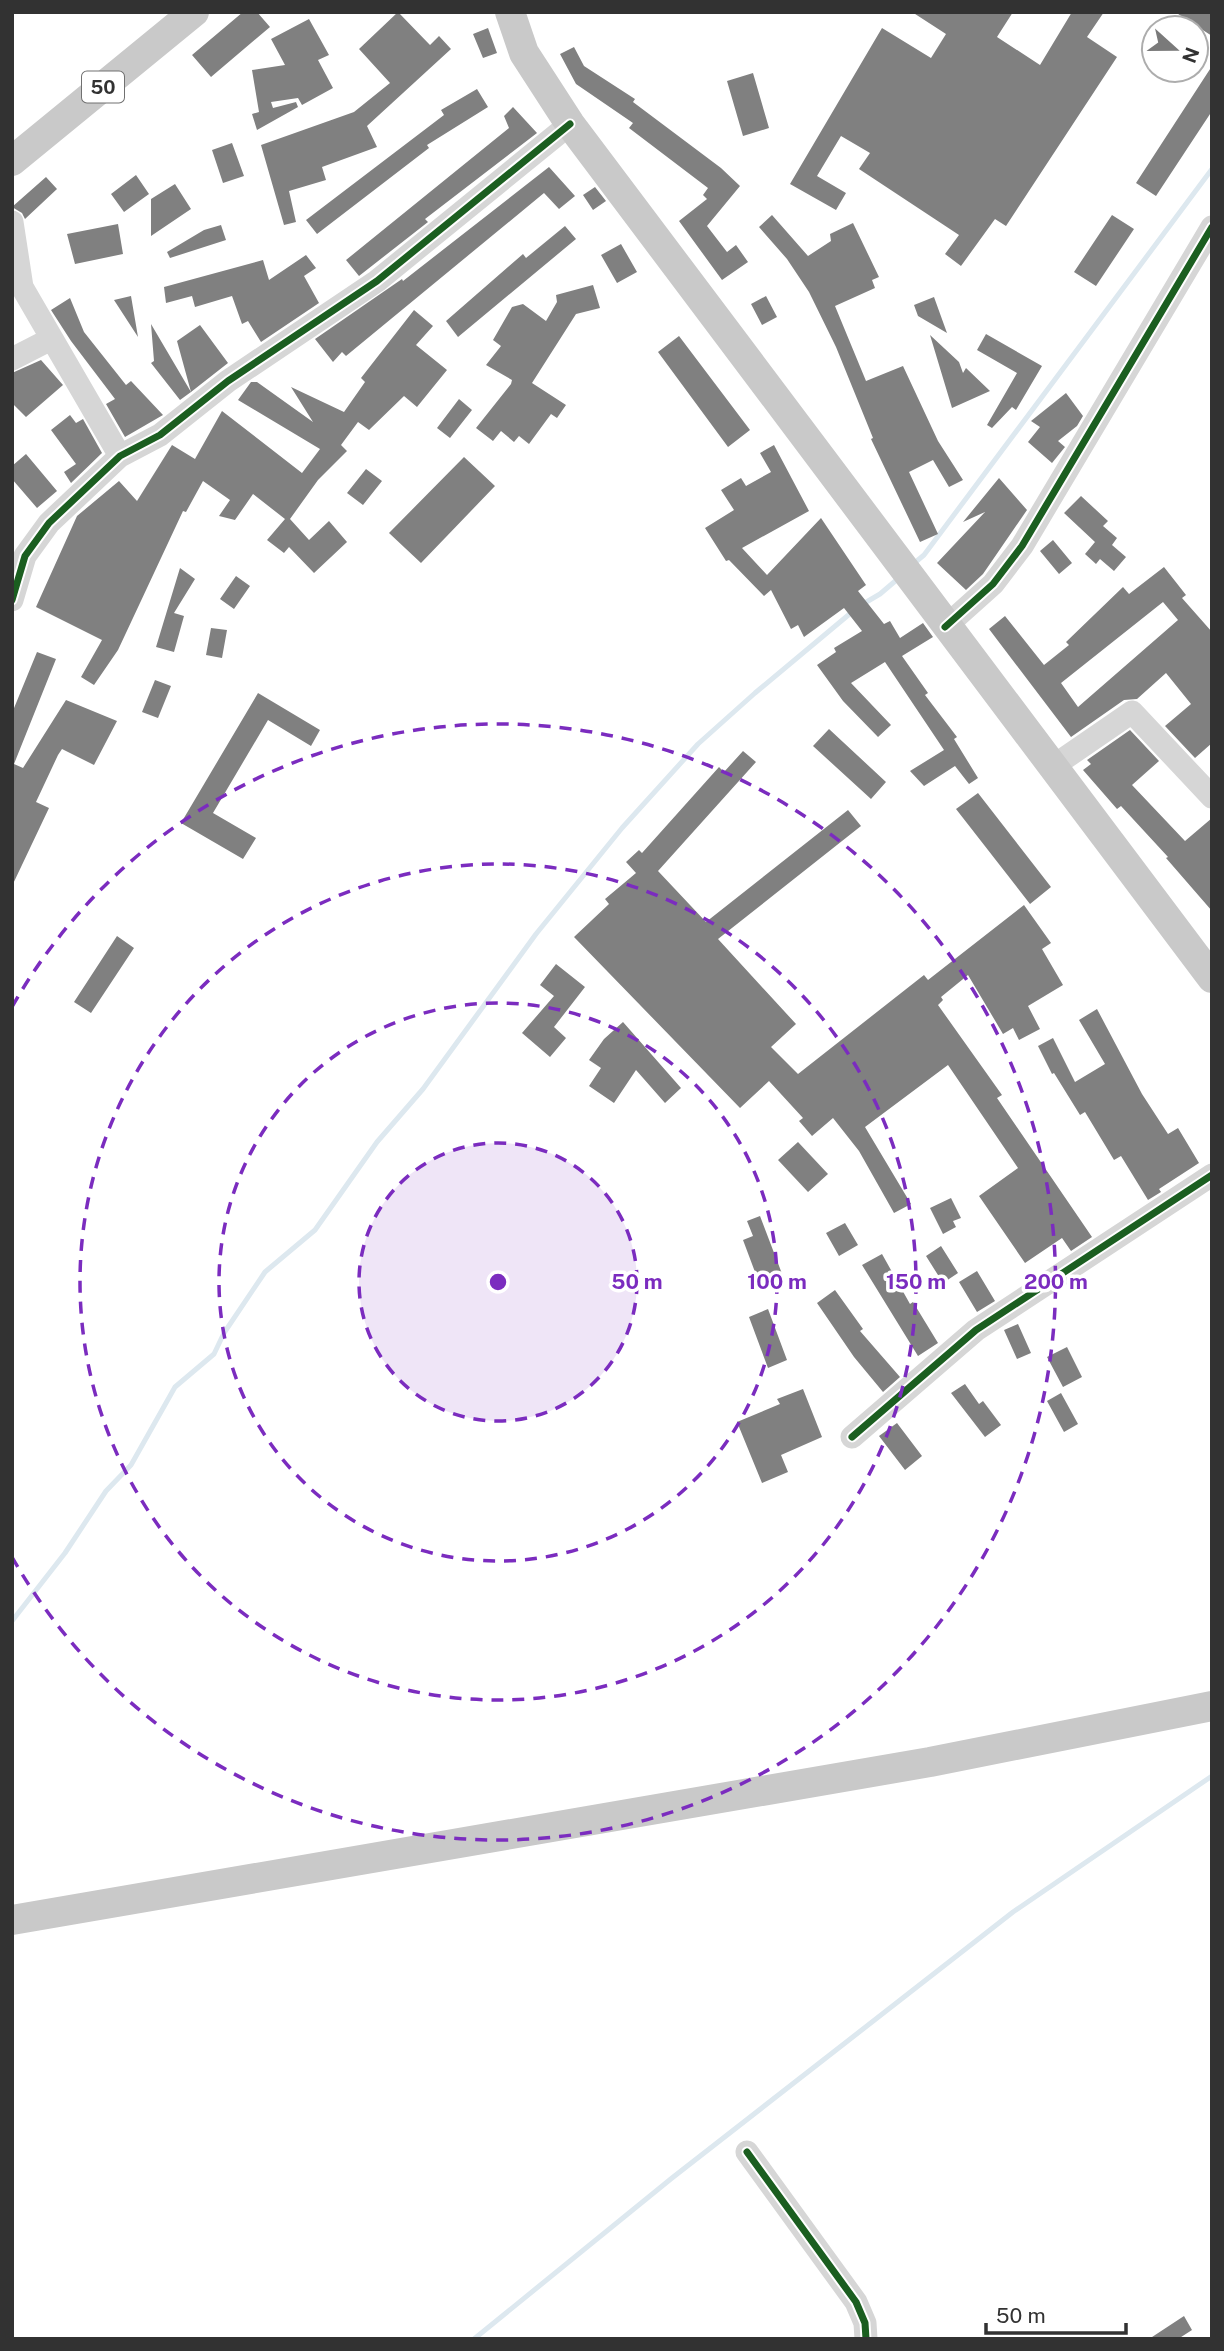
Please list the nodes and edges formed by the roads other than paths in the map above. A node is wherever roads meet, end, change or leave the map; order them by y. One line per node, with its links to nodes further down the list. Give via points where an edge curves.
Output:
1 (194, 12): 4 (main road, 50)
2 (510, 12): 3 (main road, via 524,53)
3 (570, 124): 9 (street, via 377,281 228,381 160,435); 11 (main road)
4 (12, 161)
5 (12, 222): 7 (street, via 22,287)
6 (1212, 227): 11 (street, via 1022,546 993,584)
7 (51, 339): 8 (street); 9 (street)
8 (12, 359)
9 (120, 456): 10 (street, via 49,523 25,556)
10 (12, 600)
11 (945, 626): 12 (main road)
12 (1052, 767): 13 (street, via 1132,712); 14 (main road)
13 (1212, 797)
14 (1212, 978)
15 (1212, 1175): 16 (street, via 976,1330)
16 (852, 1437)
17 (1212, 1706): 18 (main road, via 930,1762)
18 (12, 1920)
19 (747, 2152): 20 (street, via 856,2302)
20 (866, 2339)

